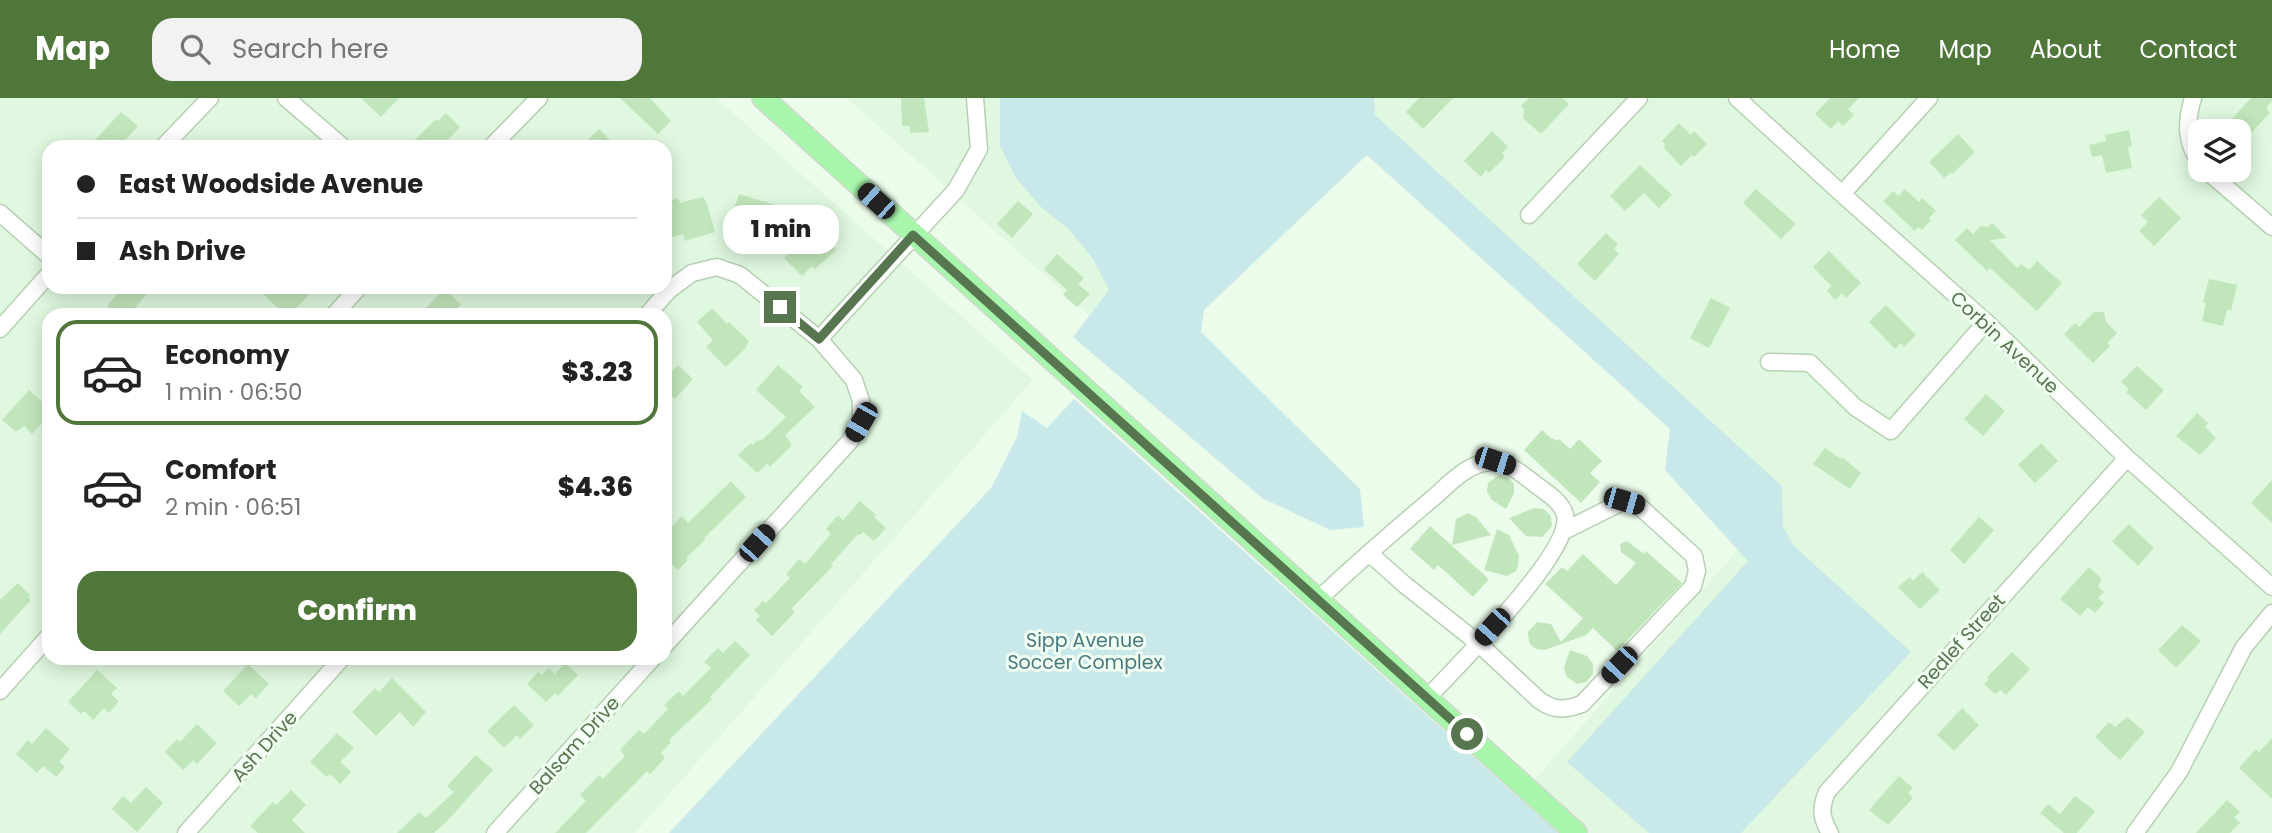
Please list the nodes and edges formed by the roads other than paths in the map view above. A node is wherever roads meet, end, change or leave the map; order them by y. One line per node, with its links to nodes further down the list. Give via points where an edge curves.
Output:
1 (210, 98): 11 (street)
2 (285, 98): 12 (street)
3 (539, 98): 13 (street)
4 (763, 98): 19 (main road)
5 (975, 98): 19 (street, via 979,149 956,190)
6 (1639, 98): 17 (street)
7 (1737, 98): 15 (street, Corbin Avenue)
8 (1929, 98): 15 (street)
9 (2193, 98): 10 (street)
10 (2188, 119)
11 (170, 140)
12 (335, 140)
13 (498, 140)
14 (2220, 182): 18 (street)
15 (1842, 194): 27 (street, Corbin Avenue)
16 (0, 213): 20 (street)
17 (1529, 215)
18 (2272, 227)
19 (913, 235): 29 (street); 35 (main road)
20 (42, 250)
21 (42, 282): 28 (street)
22 (672, 288): 29 (street, via 692,273 717,267 740,275)
23 (353, 294): 25 (street)
24 (665, 294): 26 (street)
25 (340, 308)
26 (653, 308)
27 (1986, 321): 30 (street, via 1891,431 1855,407 1810,363); 31 (street, Corbin Avenue)
28 (0, 329)
29 (819, 339): 37 (street, via 854,380 861,422 850,441)
30 (1769, 362)
31 (2127, 458): 34 (street, Corbin Avenue); 47 (street, Redlef Street, via 1827,792 1822,820)
32 (1564, 531): 33 (street, via 1565,514 1555,499 1515,467 1495,461 1478,464 1460,476); 38 (street, via 1521,595); 38 (street, via 1624,501 1638,505 1694,556 1697,572 1693,586 1582,704 1566,709 1539,700)
33 (1369, 553): 35 (street); 38 (street)
34 (2272, 587)
35 (1318, 600): 43 (main road)
36 (2272, 614): 48 (street, via 2244,647 2179,772)
37 (672, 637)
38 (1478, 643): 43 (street)
39 (42, 644): 42 (street)
40 (335, 665): 44 (street, Ash Drive)
41 (647, 665): 45 (street, Balsam Drive)
42 (0, 691)
43 (1427, 698): 46 (main road)
44 (186, 833)
45 (495, 833)
46 (1576, 833)
47 (1830, 833)
48 (2135, 833)

